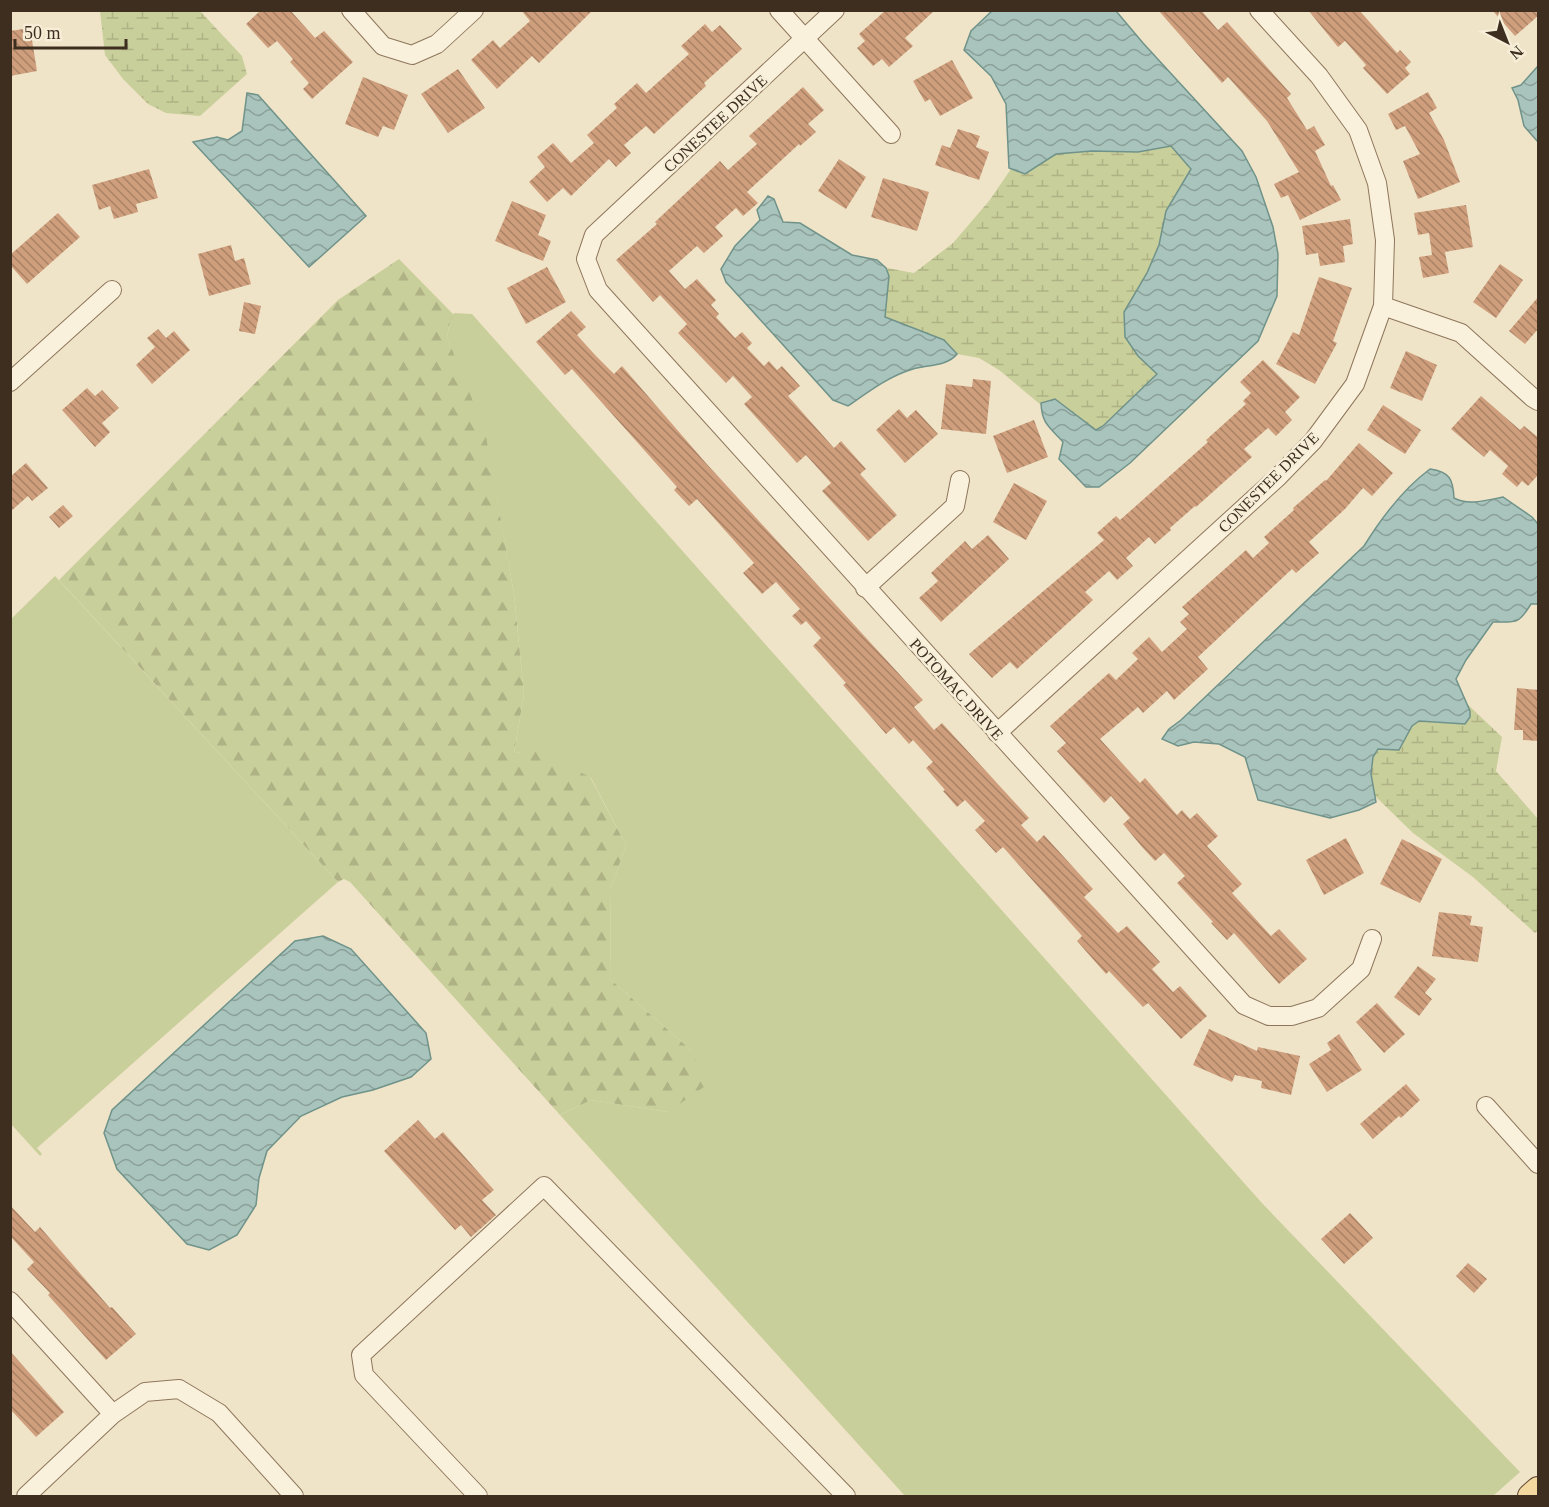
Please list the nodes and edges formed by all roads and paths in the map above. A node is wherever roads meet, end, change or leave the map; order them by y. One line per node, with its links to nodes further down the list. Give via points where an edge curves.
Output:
1 (351, 10): 2 (street, via 383,46 412,55 437,44)
2 (474, 10)
3 (779, 10): 6 (street)
4 (836, 10): 6 (street, CONESTEE DRIVE)
5 (1259, 10): 10 (street, CONESTEE DRIVE, via 1319,76 1358,130 1377,183 1384,240)
6 (805, 38): 7 (street); 8 (street, CONESTEE DRIVE)
7 (891, 134)
8 (594, 235): 14 (street, POTOMAC DRIVE, via 586,259 598,291)
9 (112, 290): 11 (street)
10 (1383, 306): 12 (street, via 1461,333); 15 (street, CONESTEE DRIVE, via 1355,384 1313,441)
11 (10, 382)
12 (1539, 401)
13 (960, 480): 14 (street, via 955,506)
14 (865, 588): 15 (street, POTOMAC DRIVE)
15 (997, 733): 16 (street, POTOMAC DRIVE, via 1244,1005 1269,1016 1292,1016 1318,1008 1361,969)
16 (1372, 939)
17 (1486, 1106): 18 (street)
18 (1539, 1164)
19 (10, 1301): 20 (street)
20 (113, 1414): 22 (street); 23 (street, via 145,1392 180,1389 219,1413)
21 (1539, 1489): 26 (main road)
22 (26, 1497)
23 (294, 1497)
24 (478, 1497): 25 (street, via 364,1375 361,1355 544,1186)
25 (846, 1497)
26 (1530, 1497)

